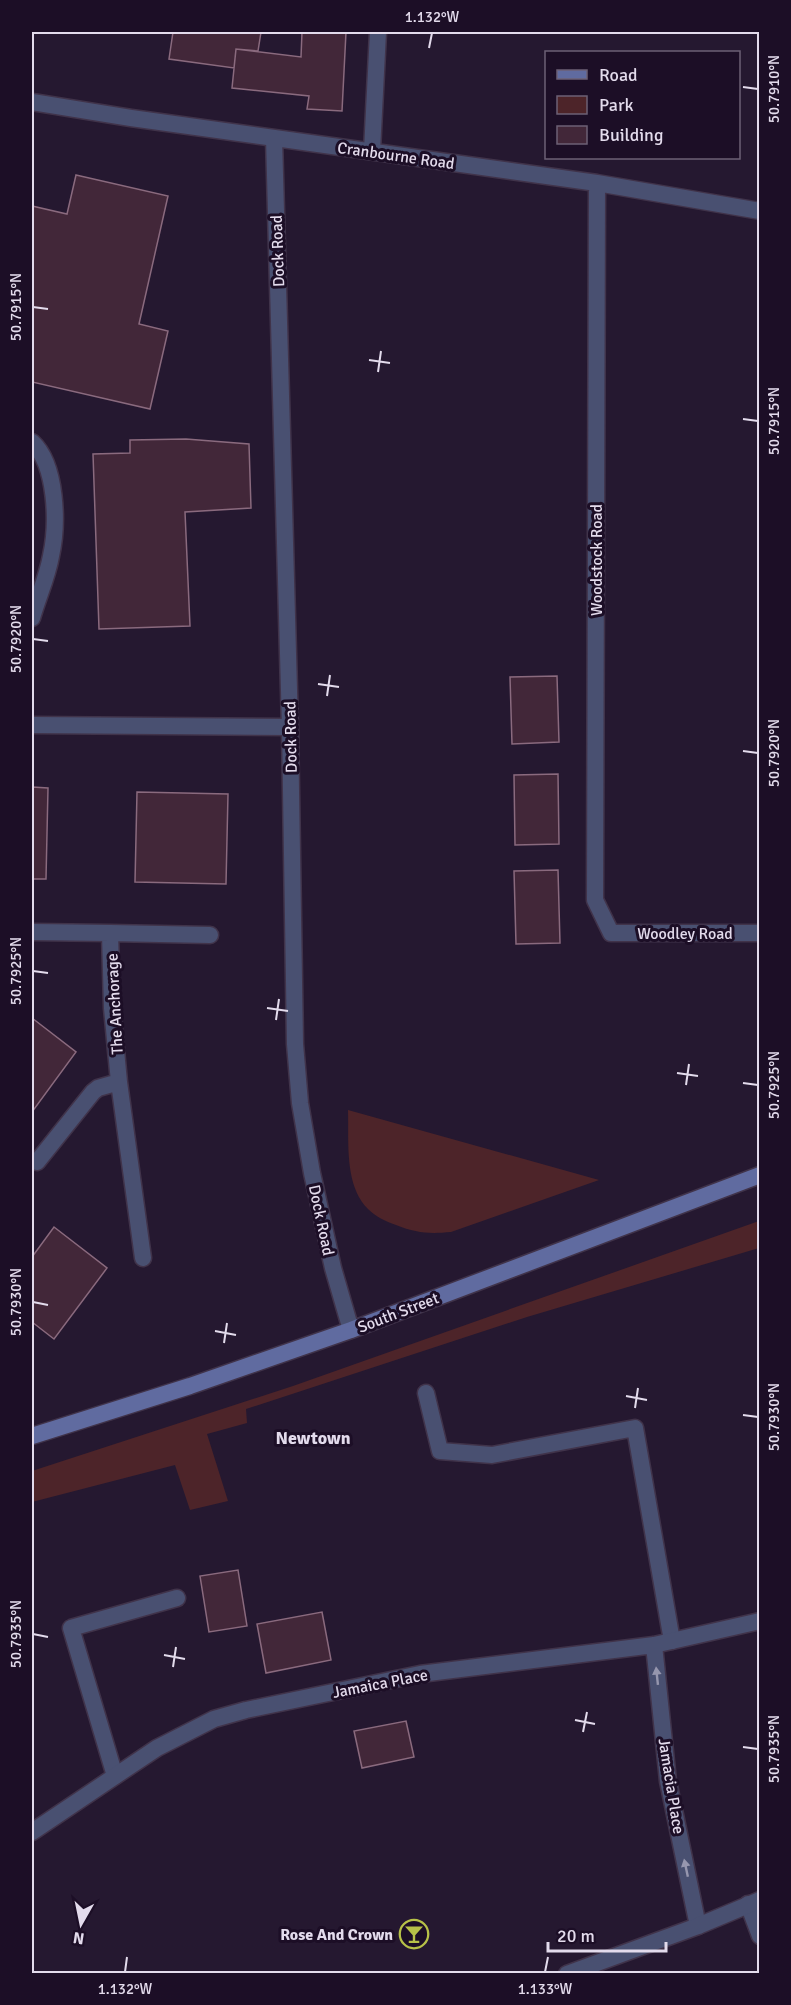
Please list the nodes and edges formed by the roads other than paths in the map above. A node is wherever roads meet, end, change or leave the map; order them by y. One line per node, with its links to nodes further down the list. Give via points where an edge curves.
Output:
1 (378, 32): 4 (street)
2 (32, 102): 3 (street, Cranbourne Road)
3 (274, 138): 4 (street, Cranbourne Road); 10 (street, Dock Road)
4 (372, 151): 5 (street, Cranbourne Road)
5 (597, 183): 6 (street, Cranbourne Road); 13 (street, Woodstock Road, via 595,900)
6 (759, 211)
7 (32, 442): 8 (street, via 48,471 54,522 49,567)
8 (32, 618)
9 (32, 725): 10 (street)
10 (290, 727): 20 (street, Dock Road, via 293,988 300,1103 330,1257)
11 (32, 932): 12 (street, The Anchorage)
12 (110, 933): 15 (street); 16 (street, The Anchorage)
13 (611, 933): 14 (street, Woodley Road)
14 (759, 933)
15 (210, 935)
16 (119, 1082): 17 (street, via 93,1092); 19 (street, The Anchorage)
17 (37, 1162)
18 (759, 1175): 20 (main road, South Street)
19 (143, 1258)
20 (351, 1330): 22 (main road, South Street)
21 (426, 1393): 25 (street, via 440,1451 492,1455 635,1428)
22 (32, 1436)
23 (177, 1598): 27 (street, via 71,1628)
24 (759, 1621): 25 (street, Jamaica Place)
25 (672, 1641): 26 (street, Jamaica Place)
26 (654, 1645): 27 (street, Jamaica Place, via 420,1674 246,1710 185,1733); 30 (street, Jamacia Place, one-way to 26, via 668,1781)
27 (115, 1776): 28 (street, Jamaica Place)
28 (32, 1832)
29 (754, 1902): 30 (street); 31 (street)
30 (698, 1926): 32 (street)
31 (759, 1936)
32 (567, 1974)

